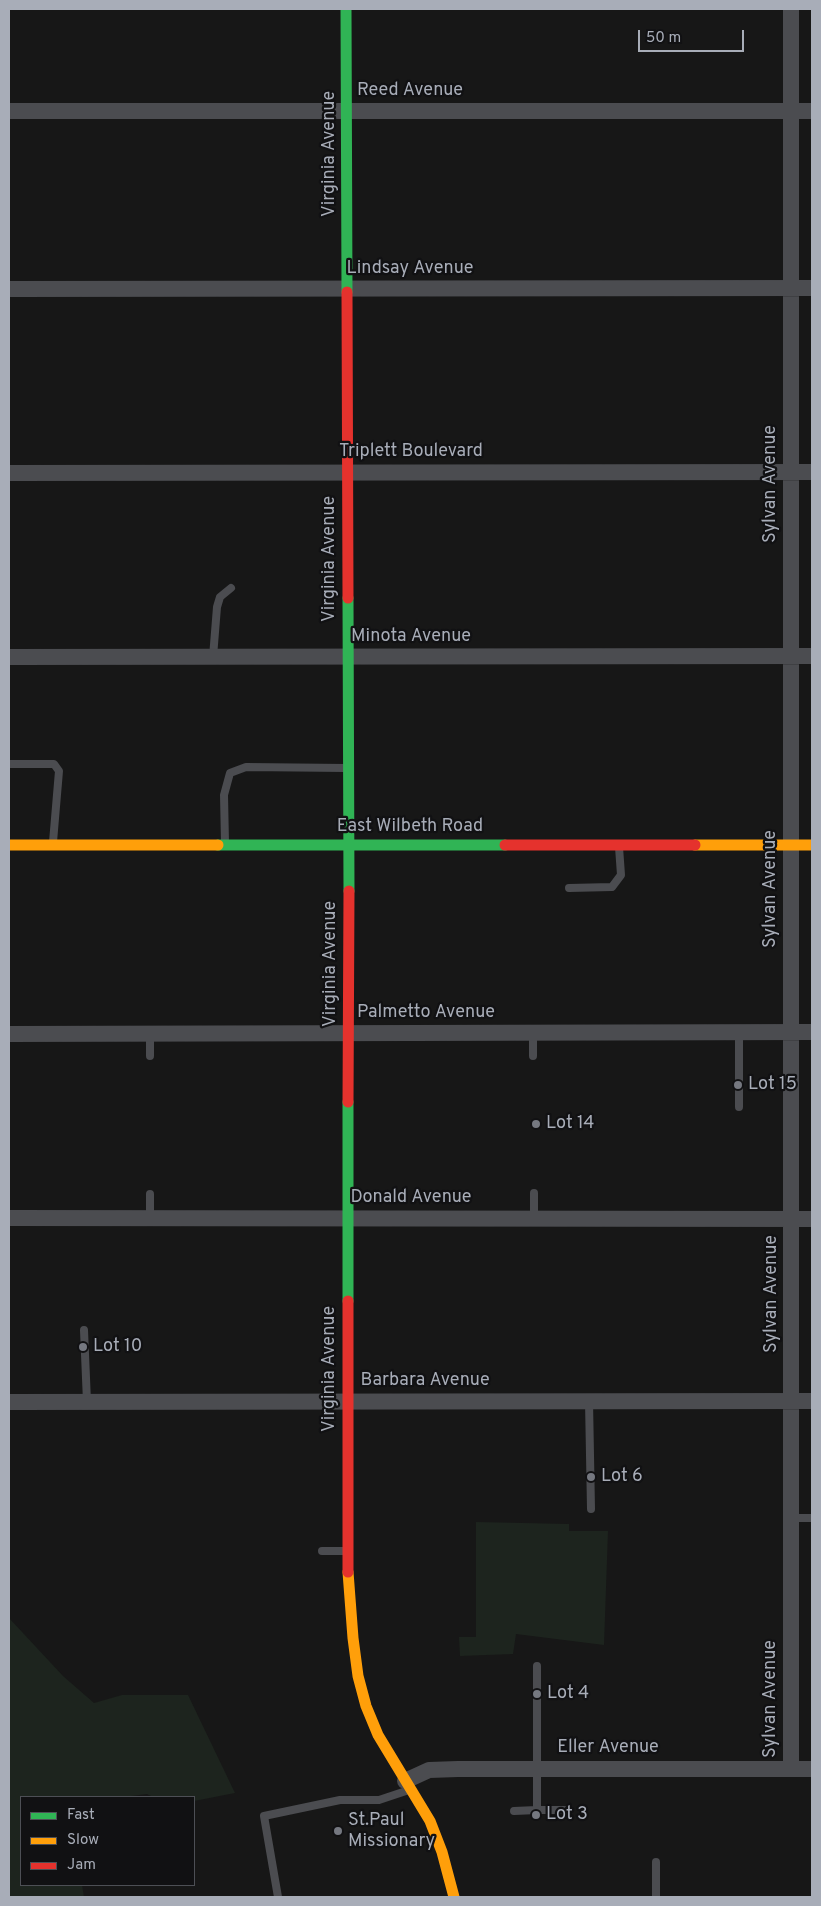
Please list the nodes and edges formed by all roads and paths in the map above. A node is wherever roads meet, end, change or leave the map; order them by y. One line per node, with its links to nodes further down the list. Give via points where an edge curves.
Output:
1 (346, 9): 4 (street, Virginia Avenue)
2 (791, 9): 5 (street, Sylvan Avenue)
3 (9, 111): 4 (street, Reed Avenue)
4 (348, 111): 5 (street, Reed Avenue); 10 (street, Virginia Avenue)
5 (791, 111): 6 (street, Reed Avenue); 7 (street, Sylvan Avenue)
6 (812, 111)
7 (791, 288): 8 (street, Lindsay Avenue); 10 (street, Lindsay Avenue); 12 (street, Sylvan Avenue)
8 (812, 288)
9 (9, 289): 10 (street, Lindsay Avenue)
10 (348, 289): 11 (street, Virginia Avenue)
11 (348, 472): 12 (street, Triplett Boulevard); 14 (street, Triplett Boulevard); 20 (street, Virginia Avenue)
12 (790, 472): 13 (street, Triplett Boulevard); 16 (street, Sylvan Avenue)
13 (812, 472)
14 (9, 473)
15 (231, 588): 19 (lane, via 220,597 217,607)
16 (791, 656): 17 (street, Minota Avenue); 20 (street, Minota Avenue); 28 (street, Sylvan Avenue)
17 (812, 656)
18 (9, 657): 19 (street, Minota Avenue)
19 (213, 657): 20 (street, Minota Avenue)
20 (348, 657): 22 (street, Virginia Avenue)
21 (9, 764): 24 (lane, via 54,764 59,772)
22 (348, 768): 25 (lane, via 246,767 230,773 224,795); 26 (street, Virginia Avenue)
23 (9, 845): 24 (street, East Wilbeth Road)
24 (53, 845): 25 (street, East Wilbeth Road)
25 (225, 845): 26 (street, East Wilbeth Road)
26 (349, 845): 27 (street, East Wilbeth Road); 31 (street, Virginia Avenue)
27 (619, 845): 28 (street, East Wilbeth Road); 30 (lane, via 621,875 612,887)
28 (791, 845): 29 (street, East Wilbeth Road); 33 (street, Sylvan Avenue)
29 (812, 845)
30 (569, 888)
31 (348, 1032): 35 (street, Palmetto Avenue); 36 (street, Palmetto Avenue); 45 (street, Virginia Avenue)
32 (739, 1032): 33 (street, Palmetto Avenue); 36 (street, Palmetto Avenue); 40 (lane)
33 (790, 1032): 34 (street, Palmetto Avenue); 47 (street, Sylvan Avenue)
34 (812, 1032)
35 (150, 1033): 37 (street, Palmetto Avenue); 38 (lane)
36 (533, 1033): 39 (lane)
37 (9, 1034)
38 (150, 1056)
39 (533, 1056)
40 (739, 1107)
41 (534, 1193): 46 (lane)
42 (150, 1194): 44 (lane)
43 (9, 1218): 44 (street, Donald Avenue)
44 (150, 1218): 45 (street, Donald Avenue)
45 (348, 1218): 46 (street, Donald Avenue); 51 (street, Virginia Avenue)
46 (534, 1218): 47 (street, Donald Avenue)
47 (792, 1218): 48 (street, Donald Avenue); 53 (street, Sylvan Avenue)
48 (812, 1218)
49 (84, 1330): 55 (lane)
50 (812, 1400): 53 (street, Barbara Avenue)
51 (346, 1401): 52 (street, Barbara Avenue); 55 (street, Barbara Avenue); 60 (street, Virginia Avenue)
52 (589, 1401): 53 (street, Barbara Avenue); 56 (lane)
53 (792, 1401): 57 (street, Sylvan Avenue)
54 (9, 1402): 55 (street, Barbara Avenue)
55 (87, 1402)
56 (591, 1509)
57 (790, 1518): 58 (lane); 63 (street, Sylvan Avenue)
58 (812, 1518)
59 (322, 1551): 60 (lane)
60 (347, 1551): 65 (street, Virginia Avenue, via 358,1676 378,1735)
61 (536, 1666): 62 (lane)
62 (537, 1769): 63 (street, Eller Avenue); 65 (street, Eller Avenue, via 429,1770); 66 (lane)
63 (791, 1769): 64 (street, Eller Avenue)
64 (812, 1769)
65 (408, 1785): 70 (lane, via 379,1800 340,1800 264,1816); 71 (street, Virginia Avenue, via 430,1821)
66 (537, 1810): 67 (lane); 68 (lane)
67 (564, 1810)
68 (514, 1811)
69 (656, 1862): 72 (lane)
70 (278, 1897)
71 (454, 1897)
72 (656, 1897)

